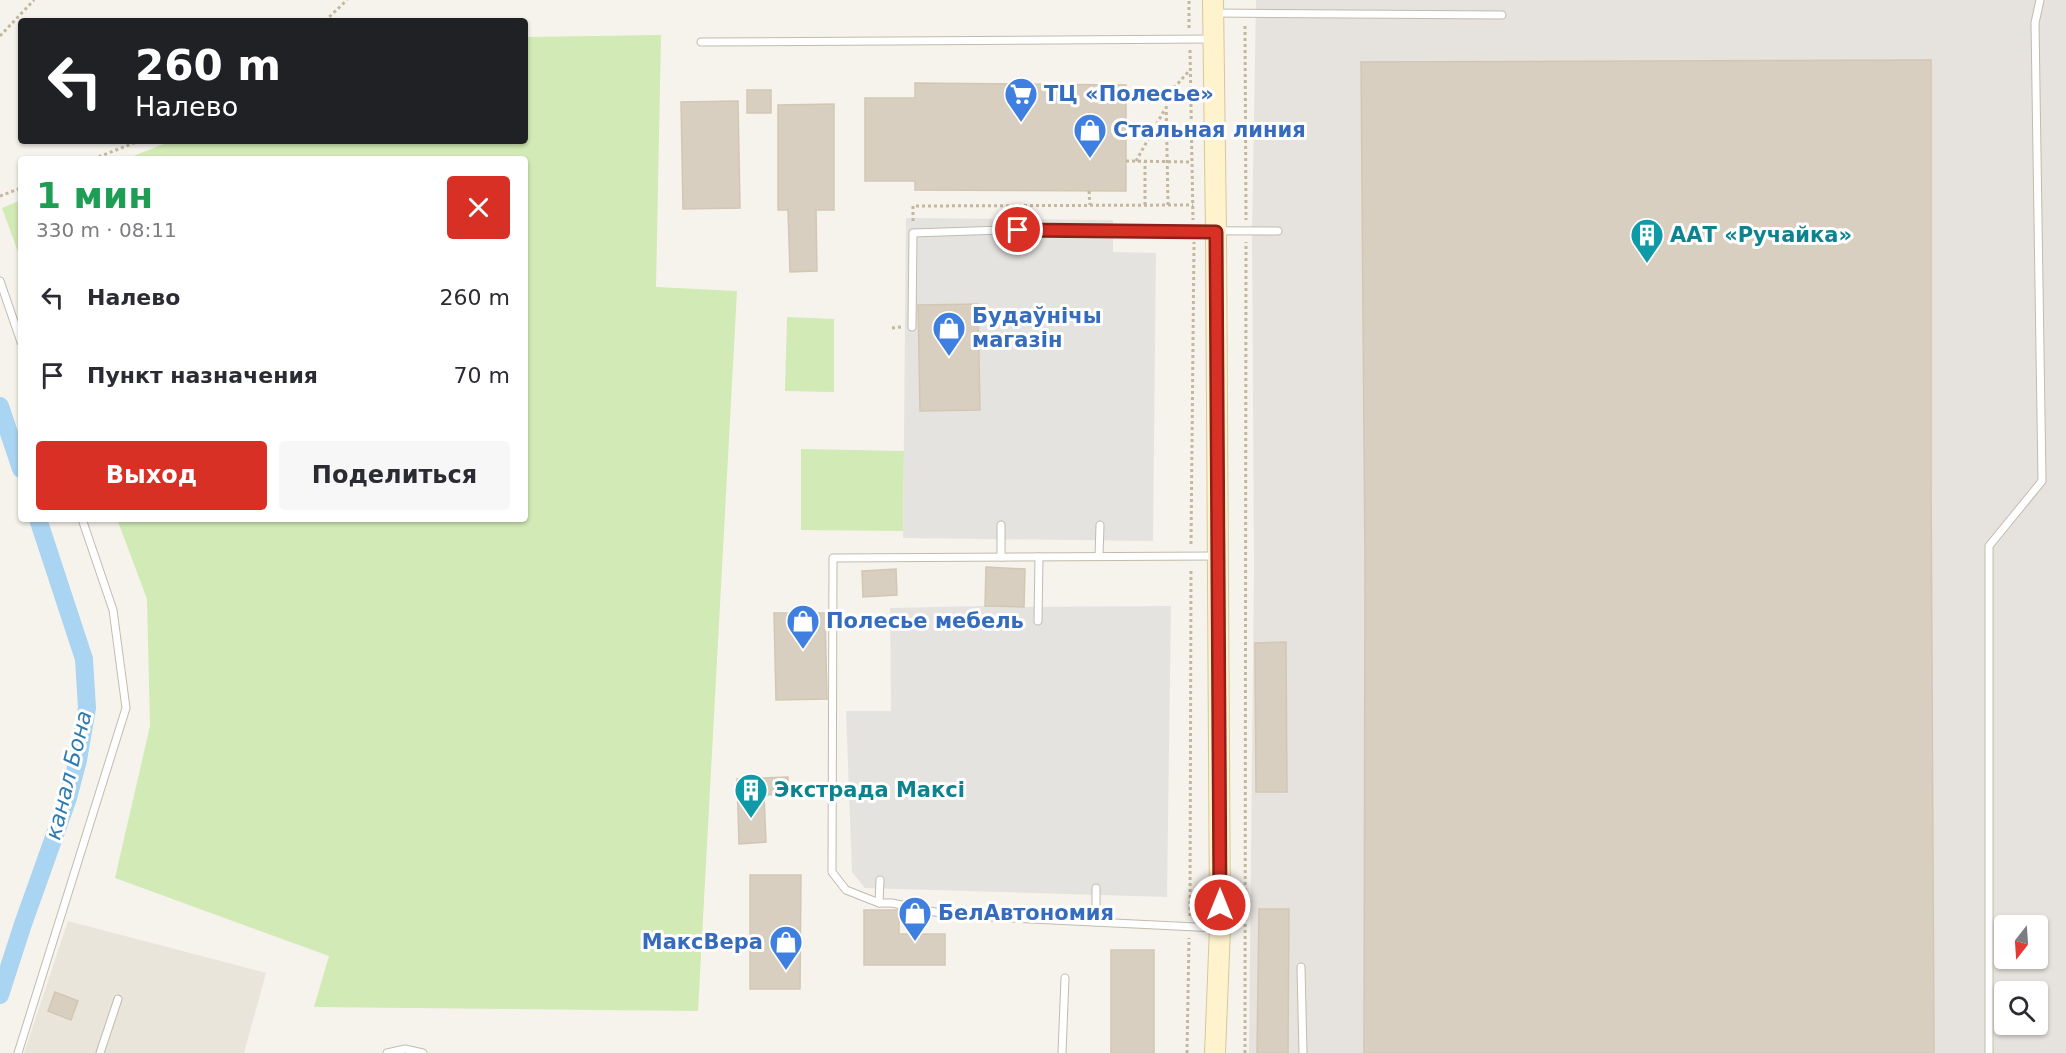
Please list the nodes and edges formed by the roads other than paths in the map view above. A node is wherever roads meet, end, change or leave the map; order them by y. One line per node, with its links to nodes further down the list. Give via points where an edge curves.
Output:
1 (2040, 0): 34 (lane, via 2035,23 2042,481 1989,546)
2 (1213, 6): 3 (lane, via 1245,13); 4 (main road)
3 (1502, 15)
4 (1213, 39): 5 (lane); 7 (main road)
5 (701, 42)
6 (1278, 231): 7 (lane)
7 (1216, 232): 9 (lane, via 913,233); 15 (main road)
8 (0, 281): 10 (lane)
9 (912, 327)
10 (18, 333)
11 (83, 522): 27 (lane, via 113,610 126,708)
12 (1001, 525): 16 (lane)
13 (1100, 525): 14 (lane)
14 (1100, 556): 15 (lane); 17 (lane)
15 (1218, 556): 23 (main road)
16 (1001, 557): 17 (lane); 21 (lane, via 833,558 832,872 846,890)
17 (1039, 557): 18 (lane)
18 (1038, 621)
19 (880, 880): 21 (lane)
20 (1096, 888): 22 (lane)
21 (879, 903): 22 (lane, via 949,915)
22 (1096, 922): 23 (lane)
23 (1220, 928): 32 (main road)
24 (1301, 968): 33 (lane)
25 (1065, 978): 31 (lane)
26 (117, 999): 28 (lane)
27 (18, 1053)
28 (100, 1053)
29 (387, 1053): 30 (lane, via 405,1049)
30 (423, 1053)
31 (1062, 1053)
32 (1215, 1053)
33 (1303, 1053)
34 (1989, 1053)

